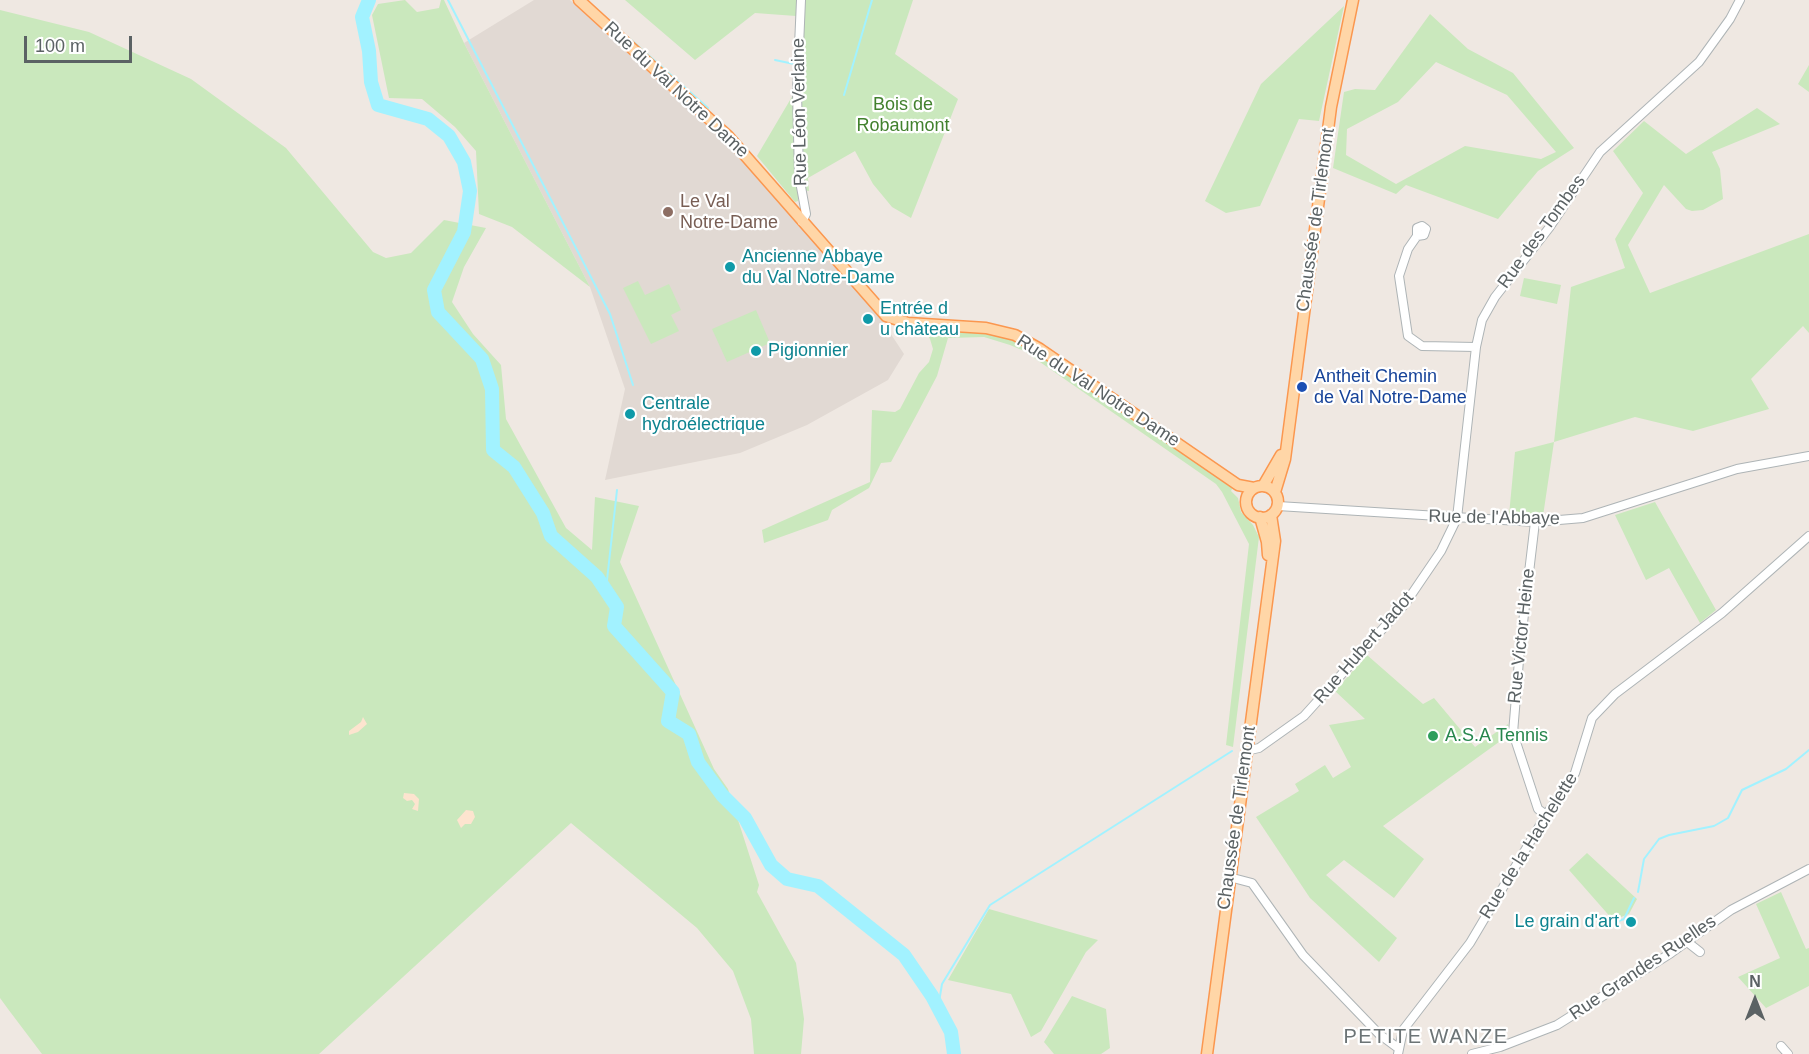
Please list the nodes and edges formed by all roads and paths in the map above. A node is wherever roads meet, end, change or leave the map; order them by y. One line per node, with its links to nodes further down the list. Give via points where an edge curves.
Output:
1 (579, 0): 5 (main road, Rue du Val Notre Dame, via 728,135)
2 (801, 0): 5 (street, Rue Léon Verlaine, via 797,92 799,176 806,214)
3 (1353, 0): 8 (main road, Chaussée de Tirlemont, via 1331,107)
4 (1740, 0): 7 (street, Rue des Tombes, via 1700,62 1600,152 1549,228 1494,297 1482,320)
5 (802, 222): 10 (main road, Rue du Val Notre Dame, via 886,316 908,323 994,329 1027,341)
6 (1416, 236): 7 (street, via 1399,276 1408,336 1422,346)
7 (1476, 347): 15 (street, Rue des Tombes)
8 (1287, 441): 11 (main road, Chaussée de Tirlemont); 12 (main road, Chaussée de Tirlemont, via 1286,459)
9 (1809, 456): 16 (street, Rue de l'Abbaye, via 1737,469 1583,518)
10 (1238, 484): 11 (main road, Rue du Val Notre Dame); 13 (main road, Rue du Val Notre Dame)
11 (1258, 487): 12 (main road); 13 (main road, Chaussée de Tirlemont)
12 (1275, 492): 14 (main road, Chaussée de Tirlemont)
13 (1247, 499): 14 (main road, Chaussée de Tirlemont, via 1249,511)
14 (1270, 513): 15 (street, Rue de l'Abbaye); 18 (main road, Chaussée de Tirlemont, via 1269,581)
15 (1457, 518): 16 (street, Rue de l'Abbaye); 18 (street, Rue Hubert Jadot, via 1441,551 1405,604 1337,682 1304,716 1259,748)
16 (1535, 522): 19 (street, Rue Victor Heine, via 1513,733 1538,809)
17 (1809, 536): 19 (street, Rue de la Hachelette, via 1722,613 1615,694 1592,718 1575,773)
18 (1246, 751): 21 (main road, Chaussée de Tirlemont)
19 (1546, 815): 25 (street, Rue de la Hachelette, via 1470,943 1403,1030)
20 (1809, 869): 22 (street, Rue Grandes Ruelles, via 1731,910)
21 (1229, 877): 25 (street, via 1252,883 1303,956); 26 (main road, Chaussée de Tirlemont)
22 (1686, 941): 23 (street); 27 (street, Rue Grandes Ruelles, via 1557,1025)
23 (1700, 951)
24 (1782, 1046): 28 (street)
25 (1398, 1051)
26 (1207, 1054)
27 (1472, 1054)
28 (1788, 1054)

